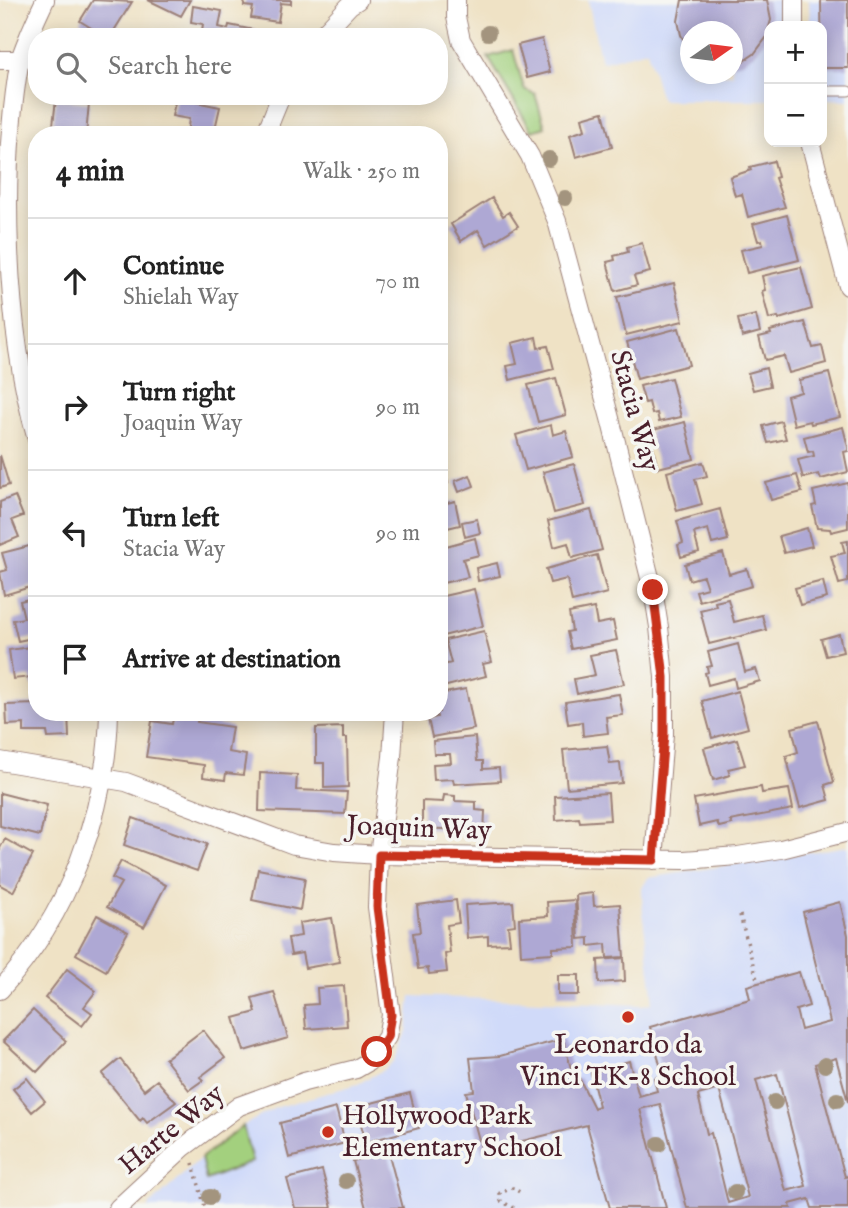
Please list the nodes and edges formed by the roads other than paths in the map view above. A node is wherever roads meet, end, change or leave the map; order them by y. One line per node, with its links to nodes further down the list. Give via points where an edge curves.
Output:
1 (45, 0): 6 (street)
2 (358, 0): 7 (street)
3 (456, 0): 25 (street, Stacia Way, via 461,40 530,156 556,221 653,590 664,677)
4 (794, 0): 5 (street)
5 (794, 21)
6 (33, 28)
7 (328, 28)
8 (28, 41): 10 (street)
9 (0, 60): 10 (street)
10 (20, 60): 18 (street, via 4,146 2,185 11,327)
11 (827, 91): 12 (lane)
12 (848, 91)
13 (277, 105): 14 (street)
14 (269, 126)
15 (812, 147): 16 (street)
16 (845, 258): 17 (street)
17 (848, 286)
18 (28, 408)
19 (108, 721): 22 (street)
20 (394, 721): 24 (street)
21 (0, 761): 22 (street, Joaquin Way)
22 (103, 777): 24 (street, Joaquin Way, via 294,845); 26 (street, via 77,867 38,941)
23 (848, 832): 25 (street, Joaquin Way, via 749,854)
24 (379, 855): 25 (street, Joaquin Way); 27 (street, Harte Way, via 377,907 391,1015 387,1037 377,1052 356,1069 304,1082 239,1107 184,1147)
25 (654, 860)
26 (0, 990)
27 (118, 1208)

